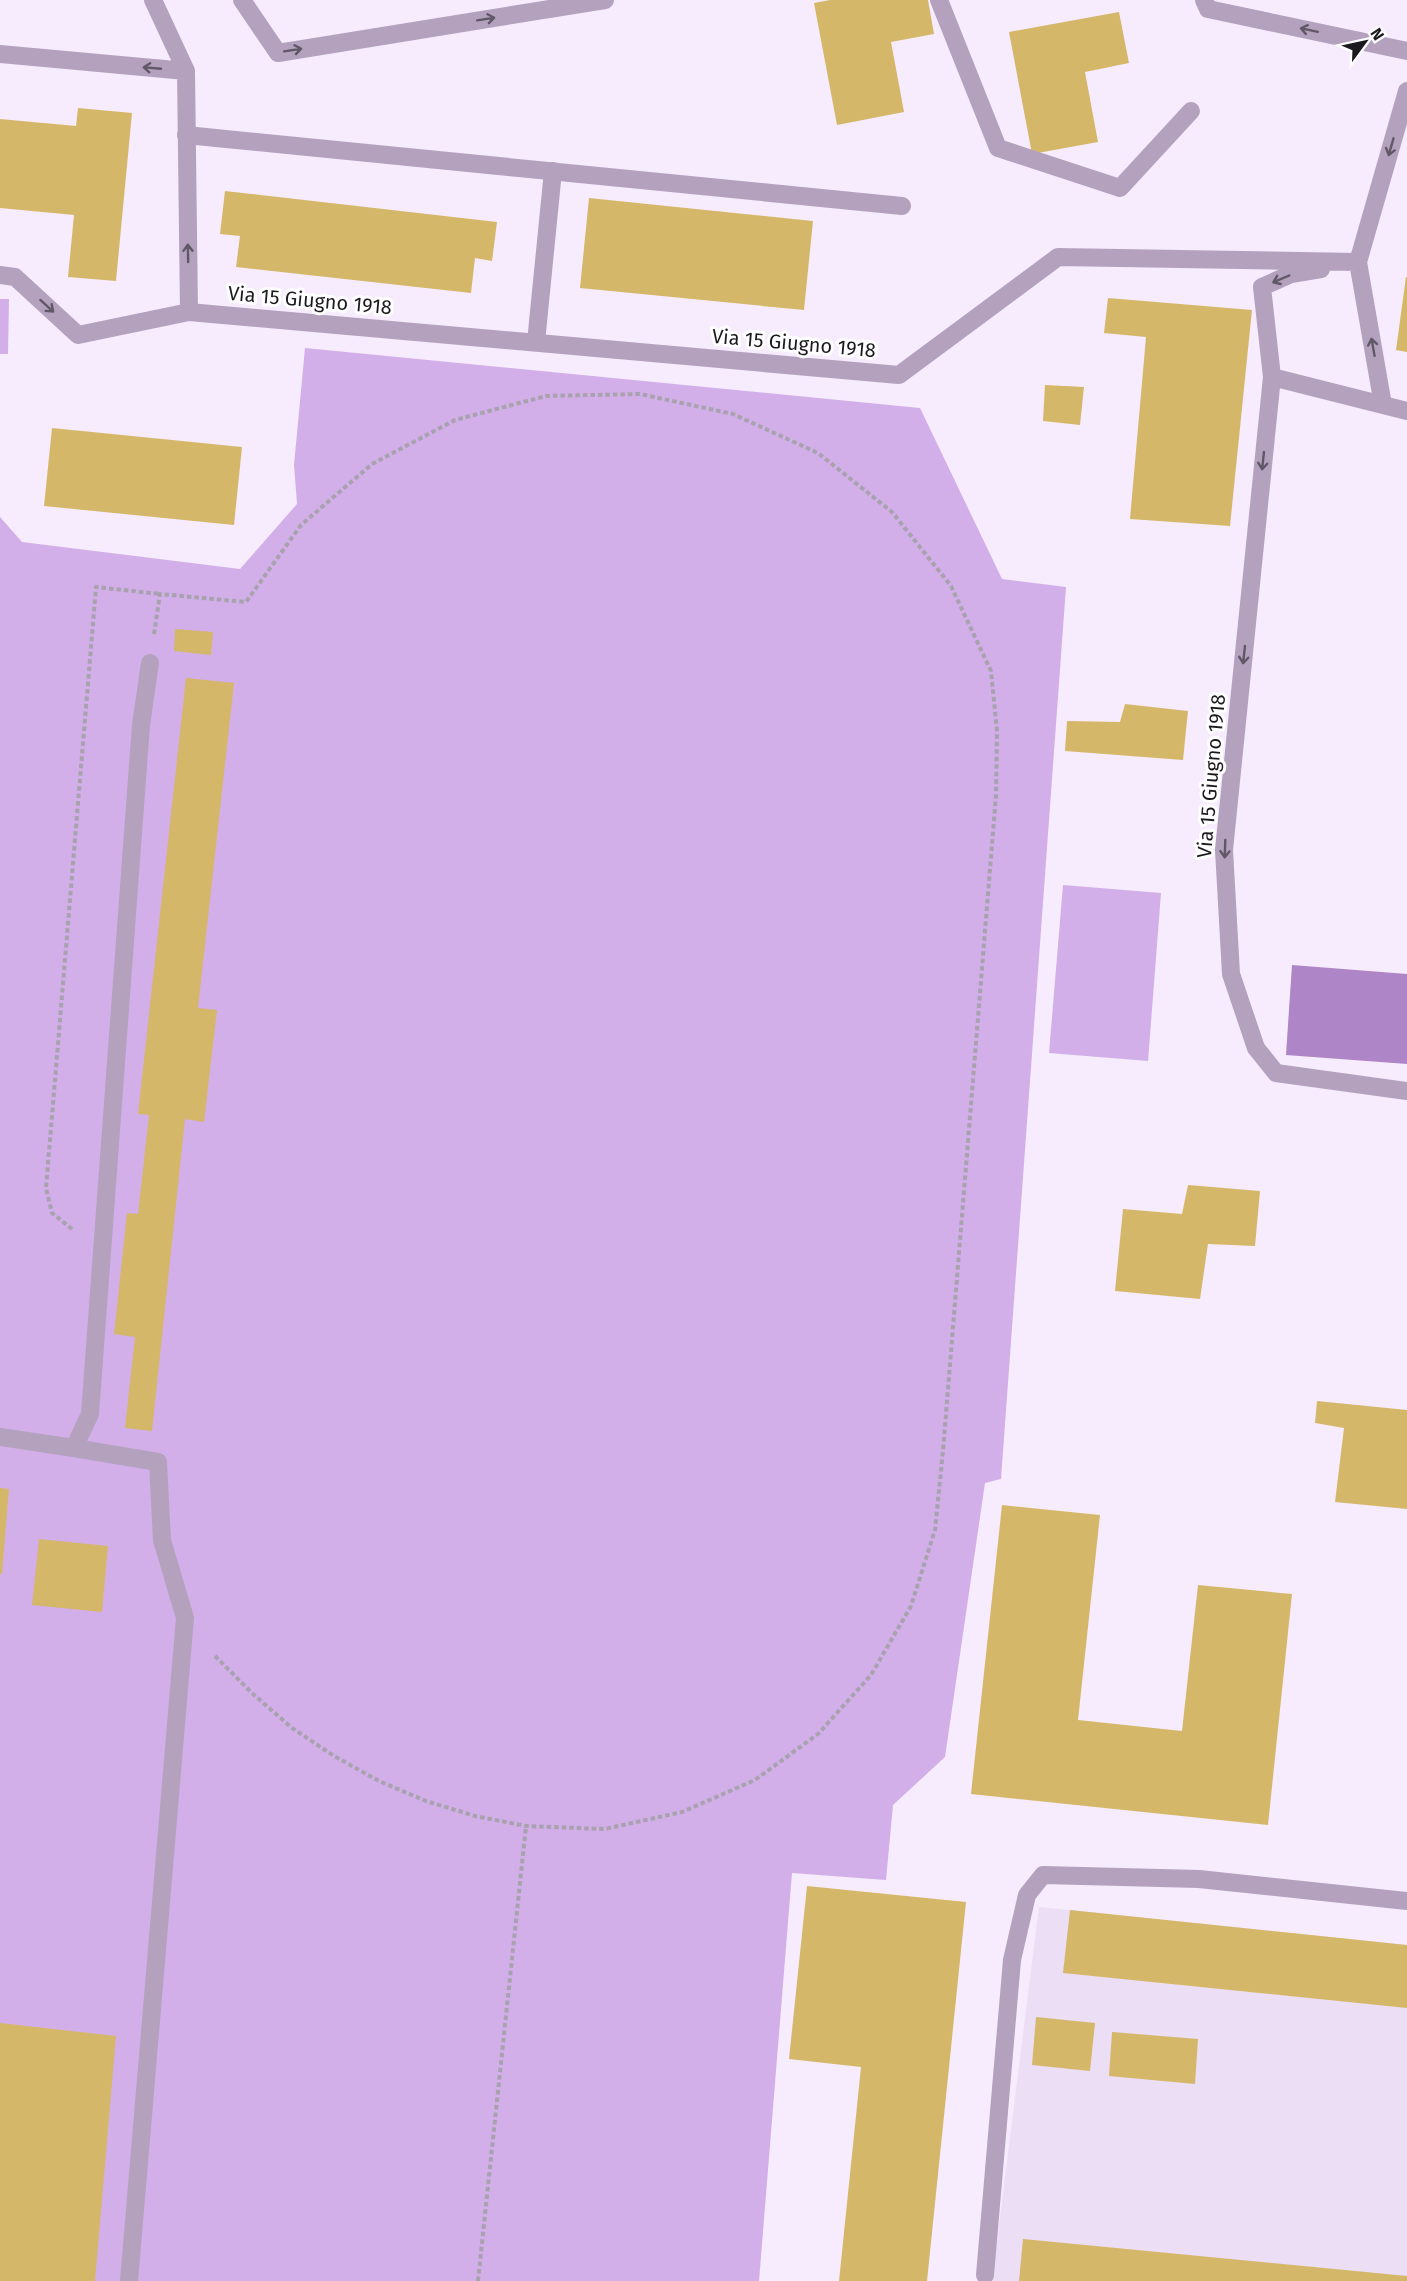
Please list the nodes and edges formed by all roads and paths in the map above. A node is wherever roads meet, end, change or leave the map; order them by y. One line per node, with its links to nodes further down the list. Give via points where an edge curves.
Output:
1 (153, 0): 8 (street)
2 (242, 0): 3 (street, one-way to 3, via 278,53)
3 (605, 0)
4 (939, 0): 10 (street, via 998,148 1120,188)
5 (1204, 0): 6 (street, one-way to 5, via 1208,9)
6 (1407, 51)
7 (0, 54): 8 (street, one-way to 7)
8 (186, 71): 11 (street)
9 (1407, 91): 14 (street, one-way to 14)
10 (1191, 111)
11 (186, 135): 12 (street); 16 (street, one-way to 11)
12 (553, 171): 13 (street); 17 (street)
13 (902, 206)
14 (1358, 262): 17 (street, Via 15 Giugno 1918, via 1058,256 899,375); 18 (street, Via 15 Giugno 1918, one-way to 18, via 1292,274 1262,287); 19 (street, one-way to 14)
15 (0, 275): 16 (street, Via 15 Giugno 1918, one-way to 16, via 15,277 78,335)
16 (189, 312): 17 (street, Via 15 Giugno 1918)
17 (536, 342)
18 (1272, 377): 19 (street); 24 (street, Via 15 Giugno 1918, one-way to 24, via 1224,850 1232,974 1256,1047 1276,1073)
19 (1383, 405): 20 (street)
20 (1407, 411)
21 (160, 594): 22 (path); 25 (path, via 96,587 46,1188 52,1213); 29 (path, via 246,602 301,525 372,464 455,420 546,396 640,394 733,414 818,453 892,512 951,586 991,672 997,731 996,795 944,1451 935,1530 911,1606 871,1675 818,1734 755,1780 682,1812 604,1829)
22 (155, 626)
23 (150, 663): 25 (street, via 141,725)
24 (1407, 1091)
25 (102, 1252): 27 (street, via 90,1414)
26 (0, 1437): 27 (street)
27 (74, 1448): 28 (street, via 158,1462 162,1540)
28 (185, 1618): 29 (path, via 253,1694 292,1728 334,1756 426,1801); 32 (street)
29 (526, 1826): 33 (path)
30 (1407, 1901): 31 (street, via 1199,1879 1043,1875 1027,1895 1012,1960)
31 (985, 2275)
32 (129, 2281)
33 (478, 2281)

